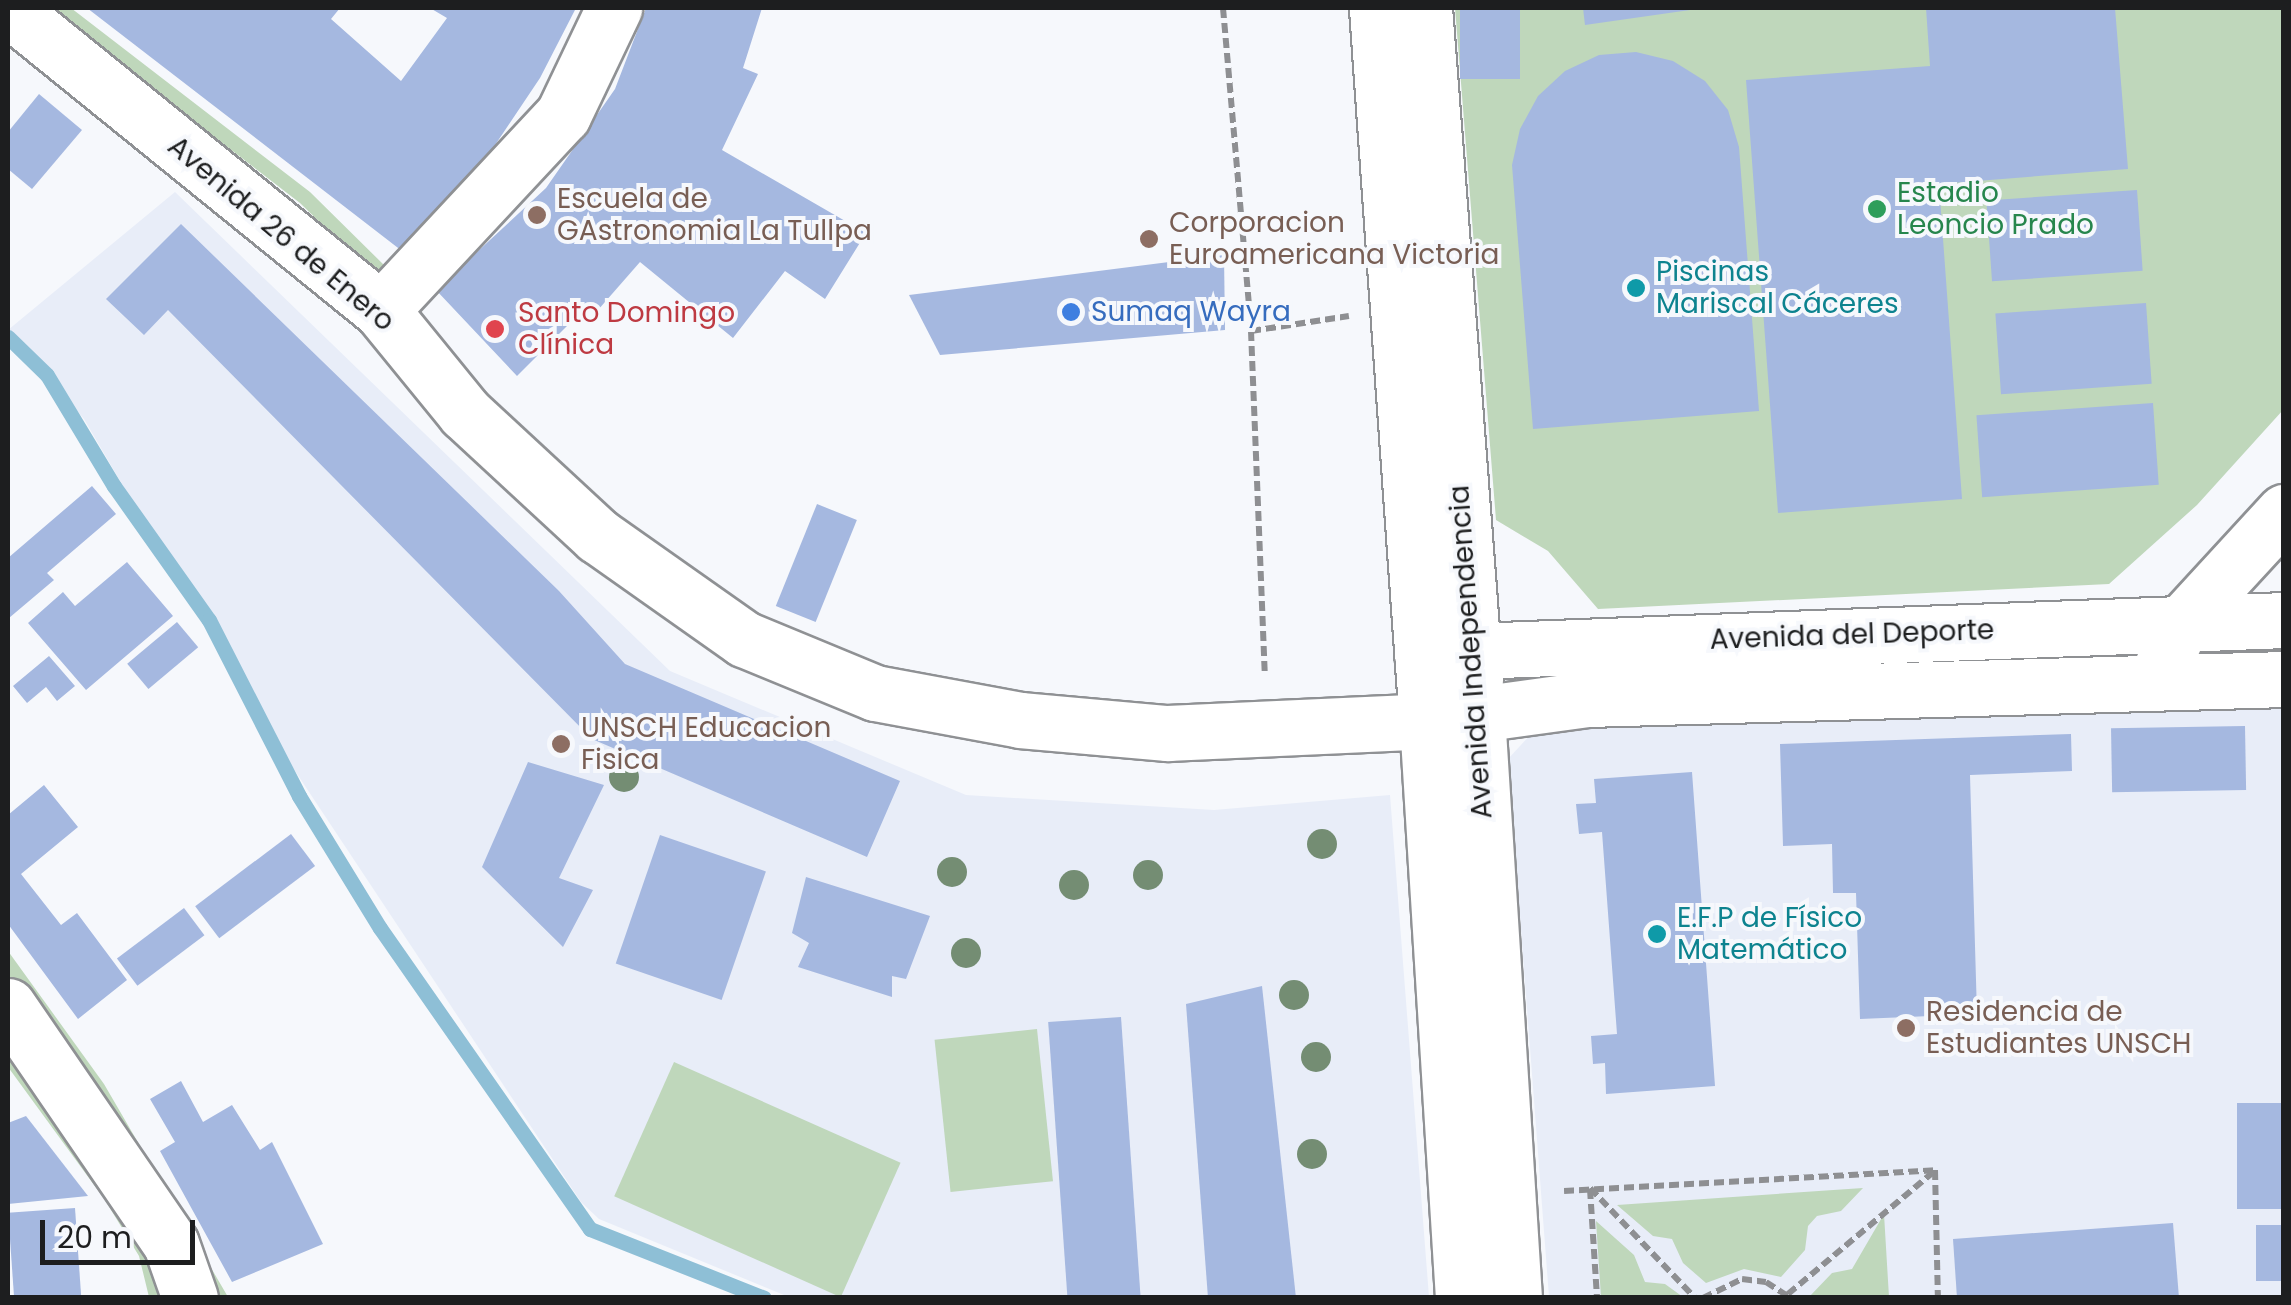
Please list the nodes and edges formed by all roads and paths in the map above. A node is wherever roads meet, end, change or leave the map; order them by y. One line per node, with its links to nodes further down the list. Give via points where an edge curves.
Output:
1 (8, 8): 7 (street, Avenida 26 de Enero)
2 (614, 8): 7 (street, via 562,115)
3 (1223, 8): 8 (path)
4 (1377, 8): 6 (street, Avenida Independencia)
5 (1424, 8): 12 (street, Avenida Independencia)
6 (1398, 309): 8 (path); 12 (street, Avenida Independencia)
7 (381, 310): 16 (street, Avenida 26 de Enero, via 465,412 598,536 744,639 875,693 1020,720 1168,734)
8 (1251, 331): 16 (path)
9 (2284, 512): 11 (street)
10 (2284, 620): 11 (street, Avenida del Deporte)
11 (2182, 623): 12 (street, Avenida del Deporte); 14 (street)
12 (1447, 650): 15 (street, Avenida Independencia)
13 (2284, 679): 14 (street, Avenida del Deporte)
14 (2155, 682): 15 (street, Avenida del Deporte, via 1587,700)
15 (1452, 718): 16 (street, Avenida 26 de Enero); 23 (street, Avenida Independencia); 24 (street, Avenida Independencia)
16 (1268, 730)
17 (8, 1006): 22 (street, via 171,1244)
18 (1935, 1170): 19 (path); 21 (path); 28 (path)
19 (1590, 1188): 20 (path); 25 (path); 26 (path)
20 (1564, 1190)
21 (1789, 1296): 27 (path, via 1742,1280)
22 (190, 1298)
23 (1463, 1298)
24 (1514, 1298)
25 (1597, 1298)
26 (1695, 1298)
27 (1703, 1298)
28 (1938, 1298)

